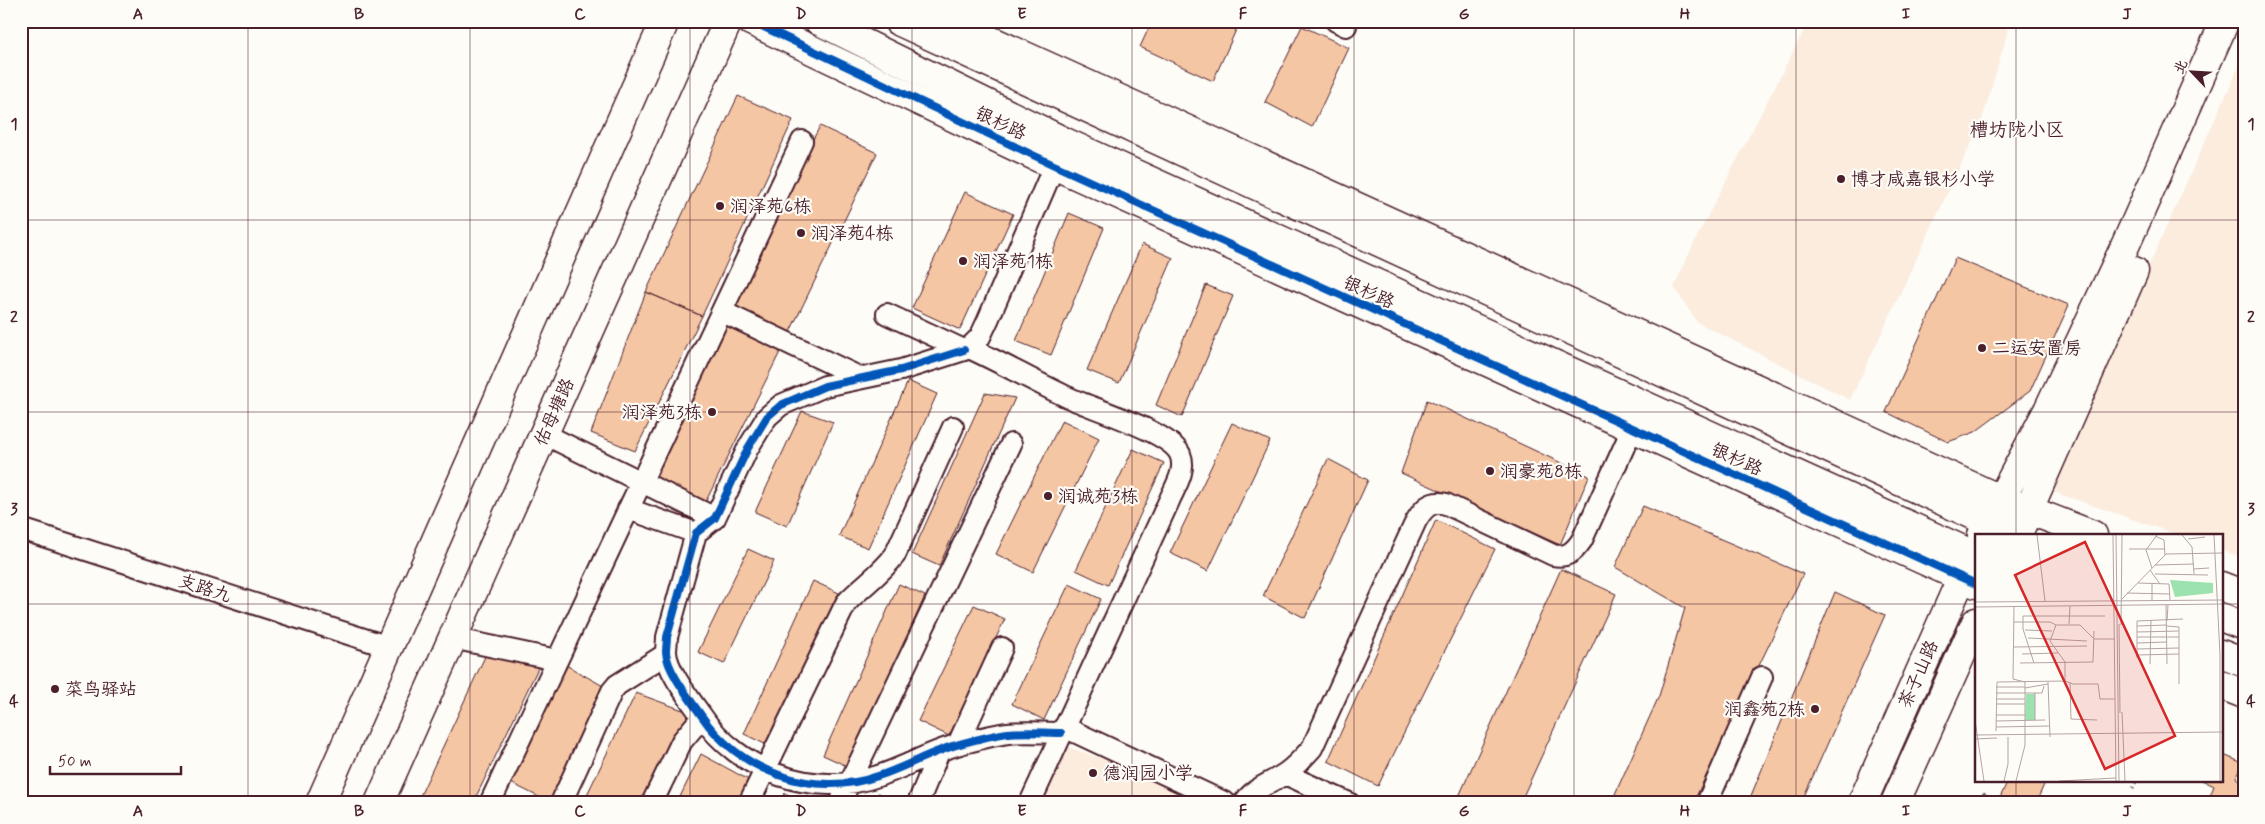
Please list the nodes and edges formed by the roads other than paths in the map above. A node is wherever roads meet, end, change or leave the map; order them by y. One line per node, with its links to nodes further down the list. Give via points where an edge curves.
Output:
1 (665, 21): 39 (main road)
2 (728, 21): 17 (main road, 佑母塘路)
3 (751, 21): 10 (main road, 银杉路)
4 (819, 21): 10 (main road, 银杉路)
5 (898, 21): 29 (main road, 银杉路)
6 (948, 21): 30 (main road, 银杉路)
7 (2224, 21): 25 (main road, 茶子山路, via 2121,255)
8 (2243, 21): 21 (main road)
9 (802, 141): 11 (street)
10 (1060, 153): 13 (street, via 980,337); 15 (main road, 银杉路)
11 (723, 312): 14 (street); 19 (street)
12 (887, 314): 13 (street)
13 (966, 349): 14 (street, via 928,363); 49 (street, via 1169,442 1176,448 1182,462 1182,470 1169,501)
14 (861, 378): 22 (street, via 825,386 781,405 768,417 748,448)
15 (1638, 416): 31 (main road, 银杉路); 52 (street, via 1582,540 1569,555 1553,554 1446,504 1439,502 1426,506 1416,520 1319,735 1312,748)
16 (953, 427): 51 (street, via 895,555 882,572 846,603)
17 (544, 434): 19 (street); 38 (main road, 佑母塘路)
18 (1011, 444): 53 (street)
19 (640, 482): 20 (street); 22 (street)
20 (628, 509): 24 (street); 43 (street)
21 (2029, 510): 26 (main road, 银杉路); 27 (main road); 28 (main road, 银杉路)
22 (715, 518): 24 (street)
23 (21, 529): 39 (street, 支路九)
24 (696, 533): 41 (street, via 667,637)
25 (1986, 534)
26 (1997, 534)
27 (2017, 534)
28 (2089, 534)
29 (1975, 545)
30 (1975, 545)
31 (1975, 545)
32 (1975, 556): 67 (main road, 茶子山路)
33 (2222, 586): 34 (main road)
34 (2244, 595)
35 (2222, 617): 37 (main road)
36 (1975, 624): 68 (main road, 茶子山路)
37 (2244, 626)
38 (452, 638): 43 (street); 55 (main road, 佑母塘路)
39 (389, 647): 54 (main road)
40 (1002, 648): 50 (street)
41 (666, 654): 48 (street); 57 (street, via 617,684)
42 (2222, 654): 44 (main road)
43 (557, 660): 56 (street)
44 (2244, 663)
45 (1762, 677): 66 (street)
46 (2222, 685): 47 (main road)
47 (2244, 694)
48 (702, 716): 51 (street, via 726,745); 58 (street, via 682,741)
49 (1063, 730): 50 (street, via 1008,733); 62 (street); 63 (street)
50 (949, 748): 53 (street, via 877,777); 61 (street)
51 (765, 770): 53 (street, via 796,780); 59 (street)
52 (1285, 774): 64 (street, via 1262,787); 65 (street)
53 (849, 784): 60 (street)
54 (320, 803)
55 (379, 803)
56 (490, 803)
57 (561, 803)
58 (652, 803)
59 (749, 803)
60 (840, 803)
61 (918, 803)
62 (1030, 803)
63 (1226, 803)
64 (1244, 803)
65 (1349, 803)
66 (1707, 803)
67 (1862, 803)
68 (1895, 803)

